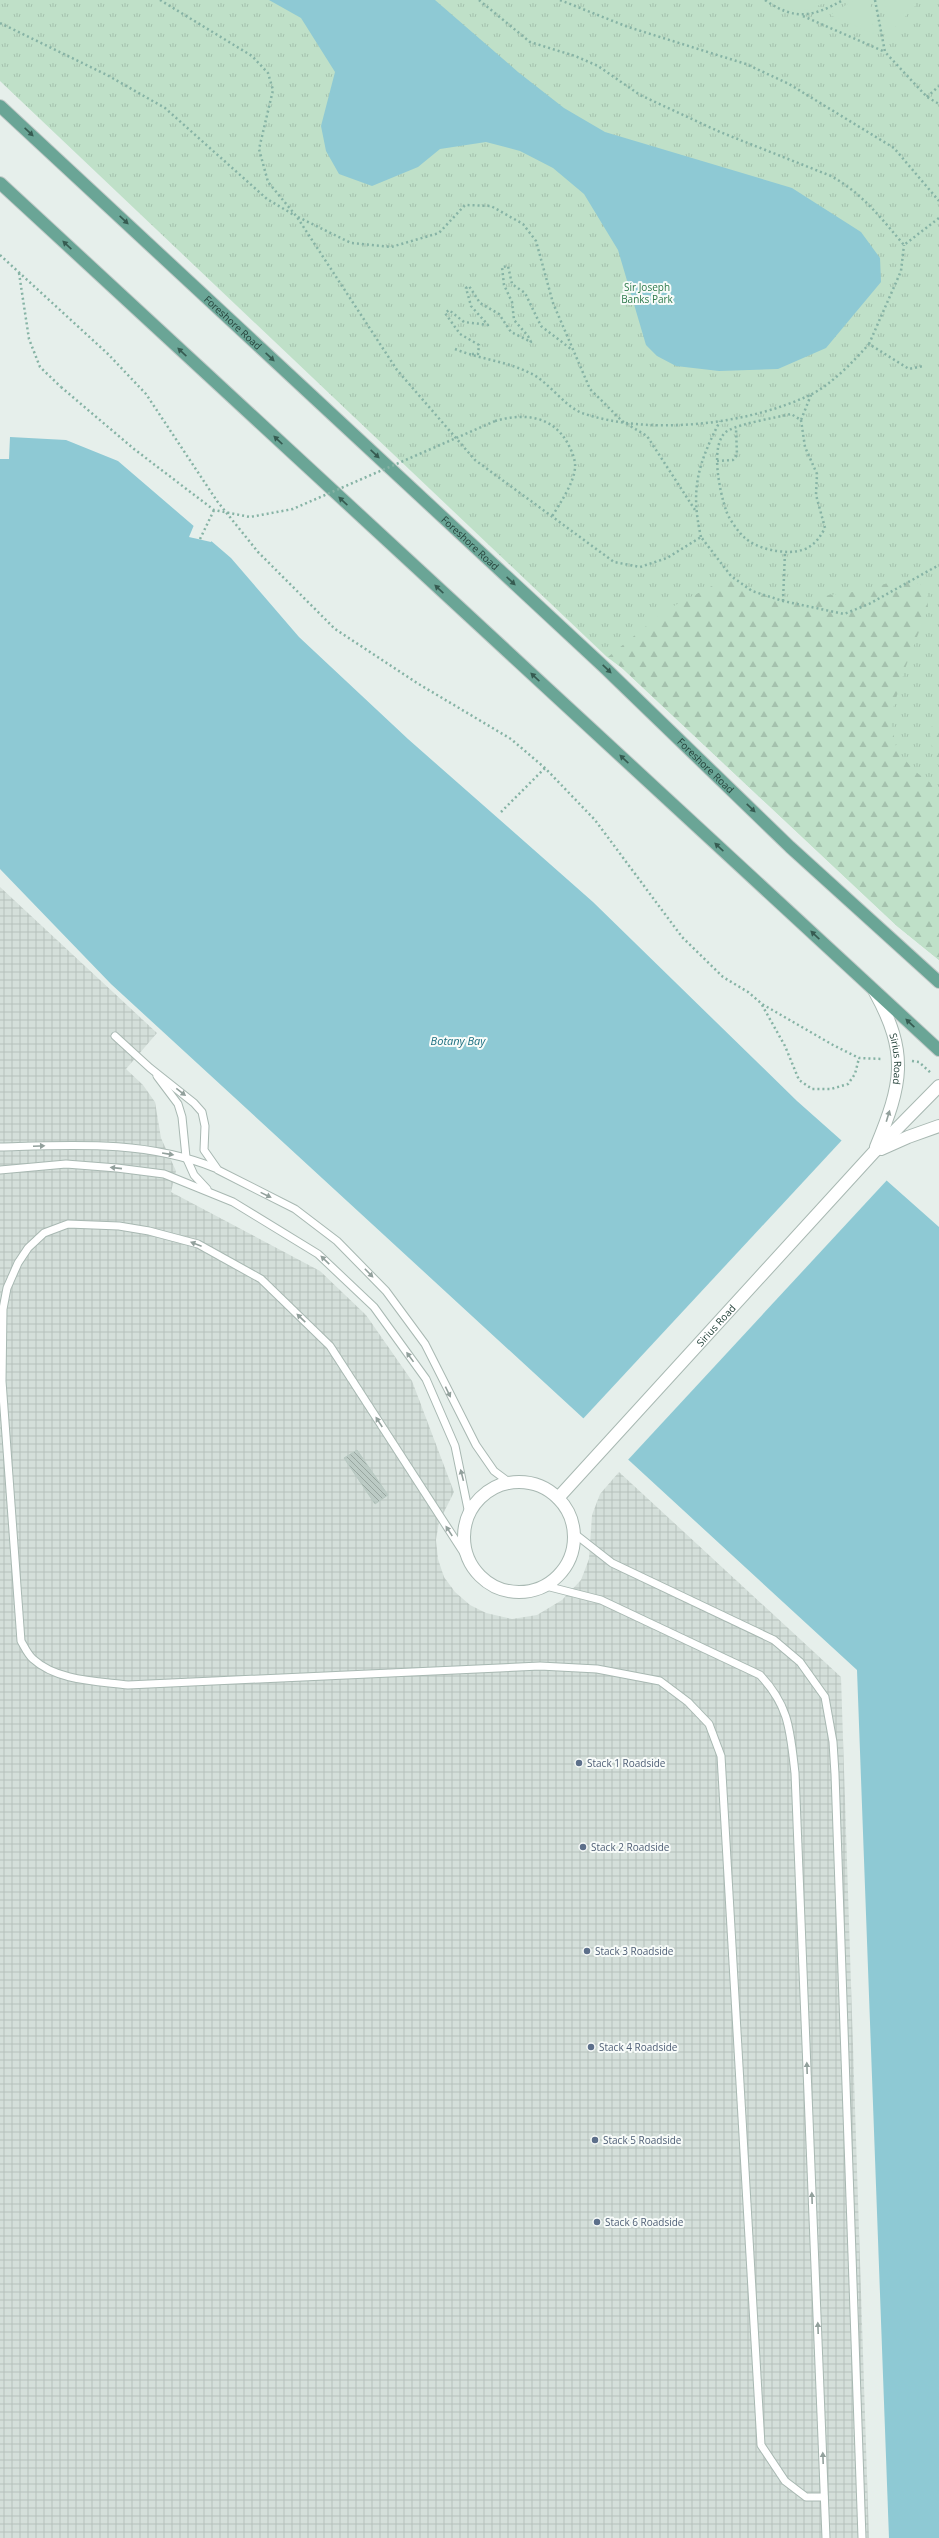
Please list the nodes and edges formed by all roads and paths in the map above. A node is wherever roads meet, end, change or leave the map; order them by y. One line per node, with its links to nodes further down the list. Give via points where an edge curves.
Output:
1 (160, 0): 16 (path, via 252,56 268,73 273,90 259,149 268,182)
2 (479, 0): 18 (path, via 530,42 598,66 640,95 720,132 848,185 864,198)
3 (560, 0): 15 (path, via 628,26 746,64 789,84 894,148)
4 (765, 0): 7 (path, via 780,11)
5 (843, 0): 7 (path, via 825,10)
6 (875, 0): 9 (path)
7 (803, 16): 9 (path)
8 (0, 23): 16 (path, via 107,74 165,108 267,199)
9 (885, 52): 11 (path)
10 (939, 86): 11 (path)
11 (927, 97): 12 (path)
12 (939, 104)
13 (0, 106): 42 (main road, Foreshore Road, one-way to 42, via 603,666 790,847)
14 (0, 183): 43 (main road, one-way to 14)
15 (939, 201)
16 (297, 216): 23 (path, via 351,242 391,247 439,233 465,205 491,206 523,224 536,241 553,303); 34 (path, via 397,370 475,460)
17 (939, 218): 18 (path)
18 (904, 245): 21 (path, via 901,271)
19 (0, 255): 20 (path)
20 (19, 273): 32 (path, bridge, via 30,339 40,366 134,449); 40 (path, via 108,354 146,394 217,501 253,547 335,629 416,683 511,739)
21 (869, 344): 25 (path, via 909,369); 26 (path, via 851,364)
22 (455, 349): 24 (path)
23 (572, 350): 24 (path, via 541,326 525,294 512,284 508,266 502,267 504,285 512,302 514,320 530,342 511,332 499,314 480,303 469,286 466,288 471,306 488,325 464,322 449,310 445,313 460,334 479,345 478,354); 29 (path, via 590,389)
24 (468, 355): 29 (path, via 508,364 531,373 581,412)
25 (923, 366)
26 (811, 395): 27 (path); 28 (path, via 772,409)
27 (801, 420): 30 (path, via 791,414); 37 (path, via 805,447 816,474 816,495 825,528 817,543 800,551)
28 (720, 421): 29 (path, via 690,424); 33 (path, via 702,456)
29 (628, 424): 33 (path, via 646,436)
30 (736, 428): 31 (path, via 728,430 720,438); 31 (path, via 737,455 733,460)
31 (718, 461): 37 (path, via 726,512 745,538 776,553)
32 (214, 510): 34 (path, bridge, via 250,517 293,509 510,416 539,417 552,424 569,446 575,468 566,493); 36 (path)
33 (695, 510): 35 (path)
34 (551, 518): 35 (path, via 614,562 640,566 667,558)
35 (701, 537): 39 (path, via 731,576 752,591)
36 (200, 539)
37 (785, 552): 39 (path)
38 (939, 565): 39 (path, via 869,604 844,614)
39 (783, 601)
40 (546, 768): 41 (path); 44 (path, via 595,820 682,937 723,977)
41 (501, 812)
42 (939, 982)
43 (874, 990): 46 (main road, one-way to 43); 52 (street, Sirius Road, one-way to 43, via 888,1117 898,1065 898,1046 891,1024)
44 (762, 1004): 44 (path, via 859,1058 855,1074 848,1084 831,1089 812,1089 799,1080 785,1046)
45 (115, 1036): 48 (lane)
46 (939, 1050)
47 (919, 1062): 49 (path)
48 (150, 1068): 53 (lane, via 178,1104 182,1116); 55 (lane, one-way to 55, via 202,1112 205,1126 204,1150)
49 (936, 1082): 52 (street, Sirius Road)
50 (939, 1126): 52 (street, Sirius Road)
51 (0, 1147): 53 (lane, one-way to 53, via 118,1145)
52 (874, 1152): 58 (street, Sirius Road)
53 (186, 1156): 55 (lane); 56 (lane, via 194,1175)
54 (0, 1170): 56 (lane, one-way to 54, via 164,1174 116,1168 66,1164)
55 (218, 1170): 57 (lane, one-way to 57, via 295,1209 337,1241 386,1291 425,1344 476,1445 494,1471)
56 (208, 1190): 59 (lane, one-way to 56, via 455,1446 426,1379 374,1307 318,1254 233,1202)
57 (510, 1483): 58 (street, via 527,1483 543,1488); 59 (street, via 493,1489 479,1499)
58 (558, 1498): 60 (street, via 566,1508)
59 (469, 1514): 61 (street, via 464,1530 465,1548)
60 (575, 1534): 62 (street, via 568,1564 558,1577); 65 (lane, via 612,1563 774,1640 800,1662 825,1698 833,1742 835,1774)
61 (471, 1564): 62 (street, via 481,1577 496,1587 512,1592 524,1592); 63 (lane, one-way to 63, via 330,1346 261,1279 198,1244 150,1231 95,1225 68,1224 44,1233 18,1263 6,1288 3,1309 2,1381 21,1640 32,1659 52,1672 82,1680 128,1685 540,1666 597,1668 660,1682 688,1702 709,1724 721,1756 762,2446 785,2481 806,2497)
62 (546, 1586): 63 (lane, one-way to 62, via 795,1773 784,1709 776,1692 760,1675 601,1600)
63 (824, 2497): 64 (lane)
64 (826, 2538)
65 (862, 2538)

